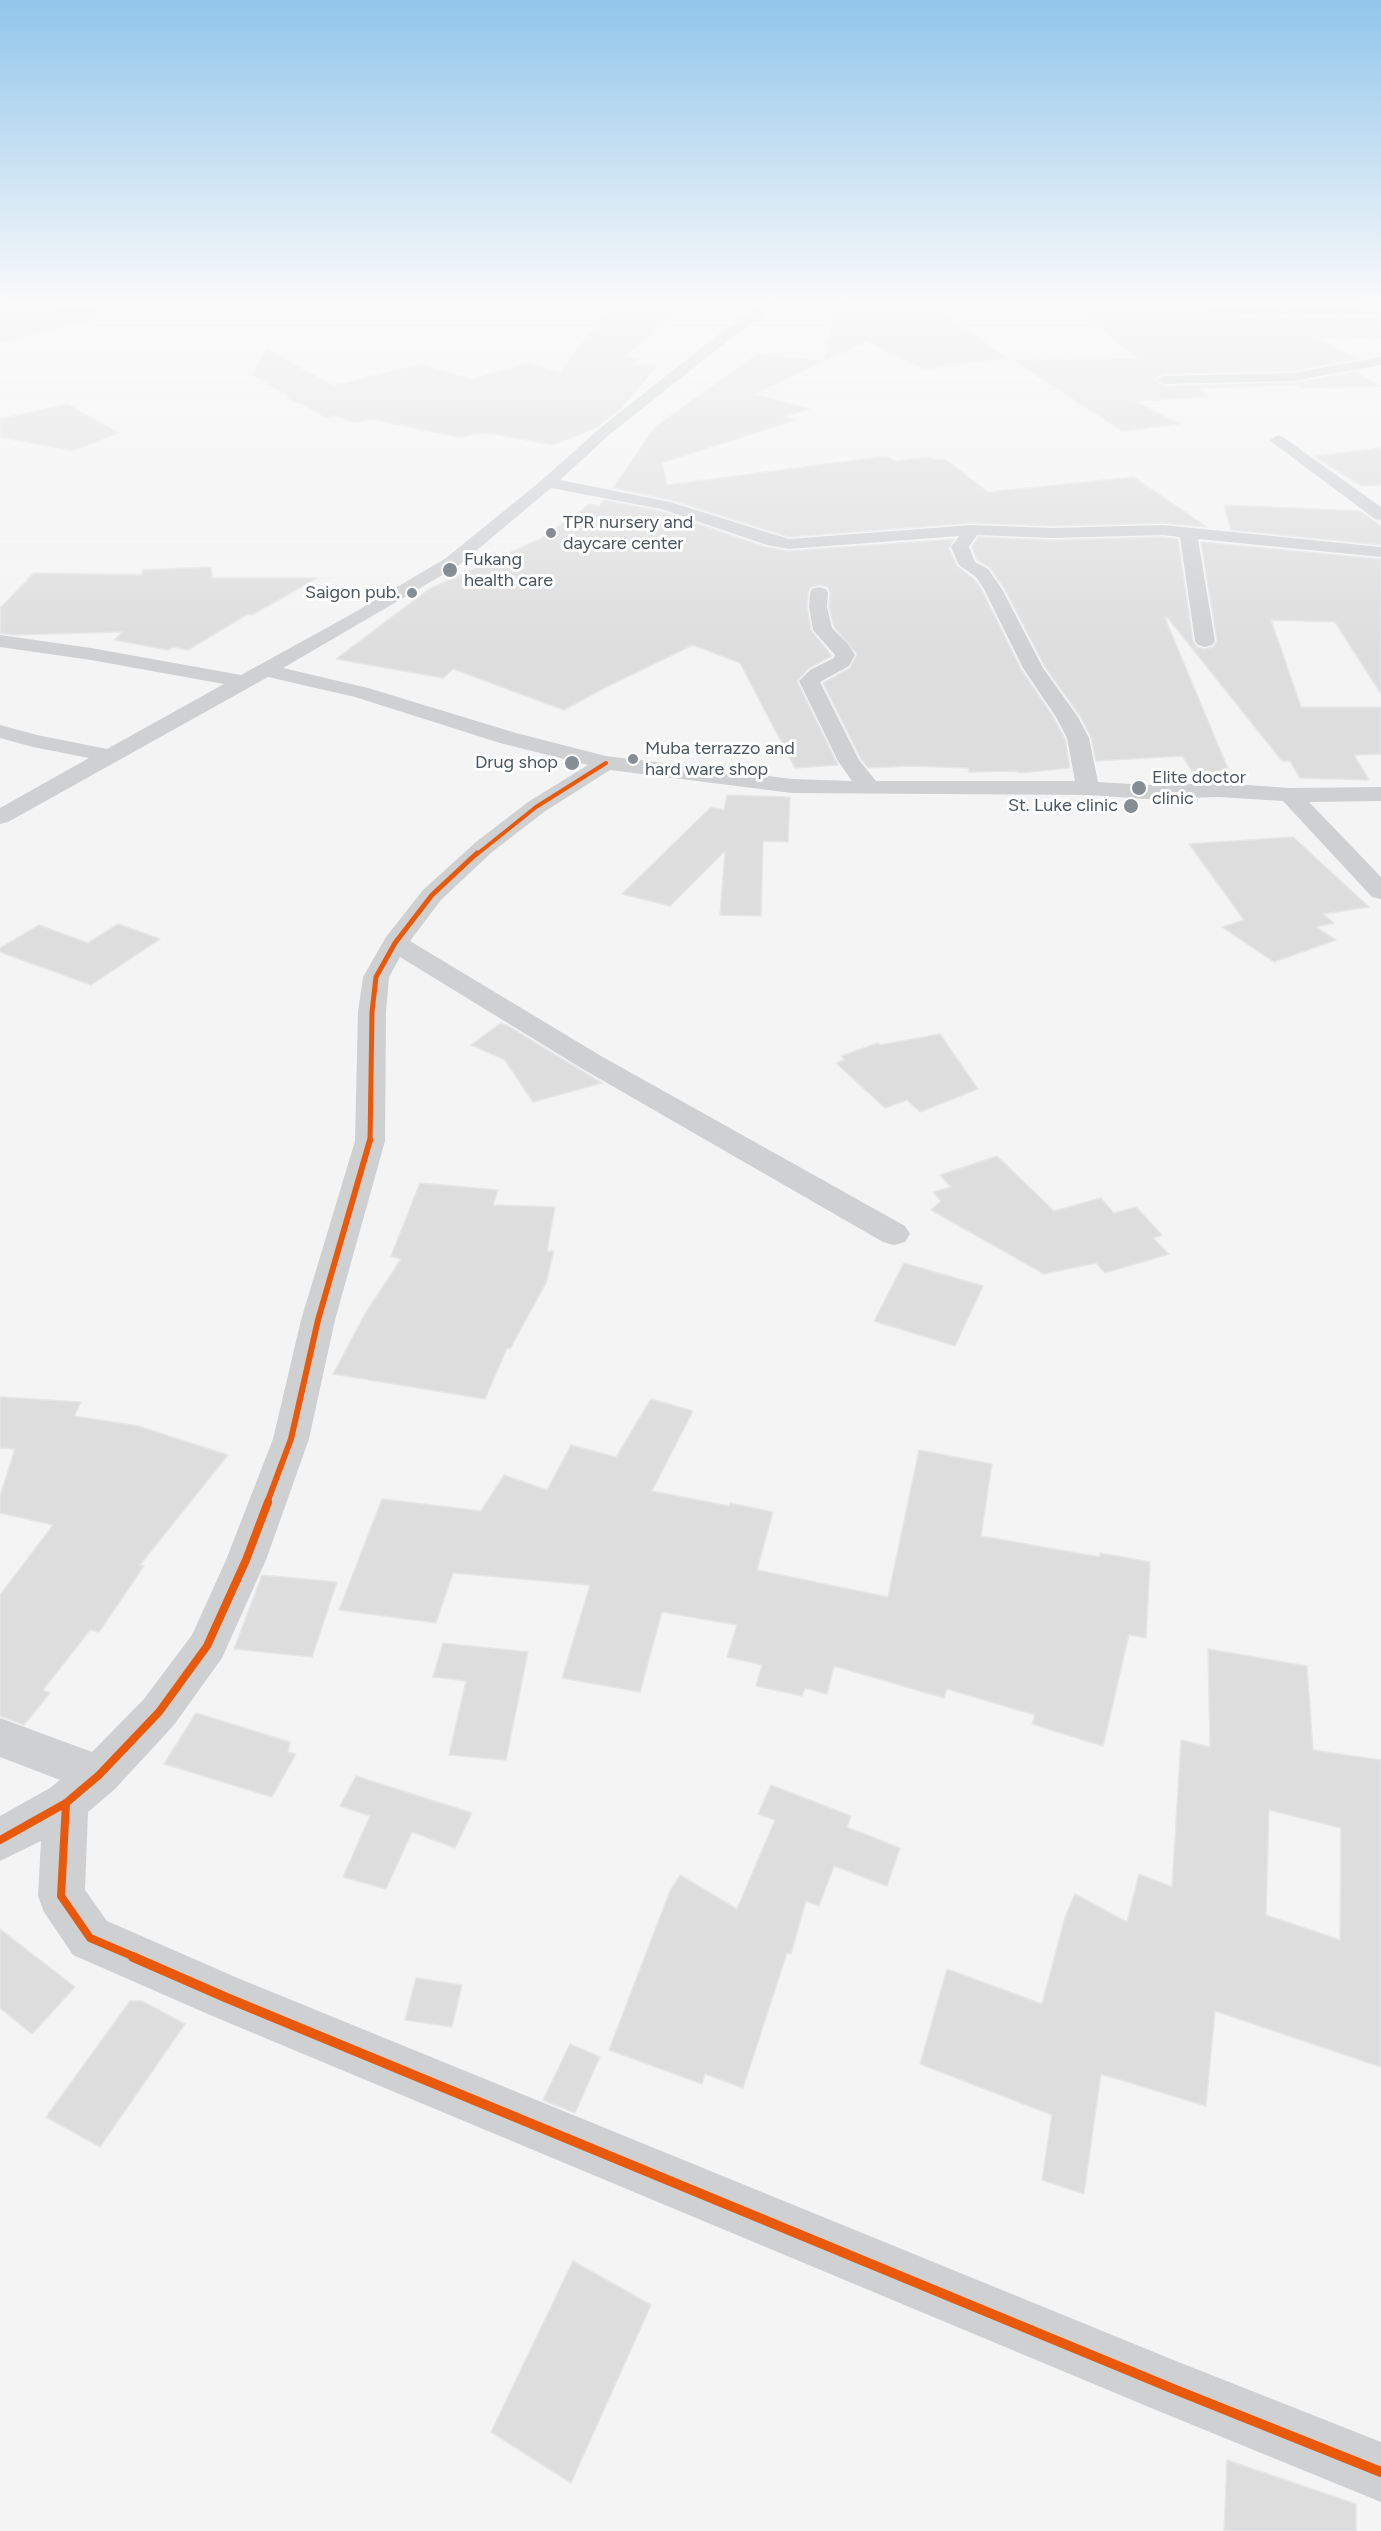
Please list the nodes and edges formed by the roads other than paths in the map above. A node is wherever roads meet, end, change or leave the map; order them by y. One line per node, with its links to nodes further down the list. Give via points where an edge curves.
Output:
1 (619, 419): 3 (street)
2 (1278, 440): 5 (street)
3 (548, 483): 7 (street, via 664,505 789,544); 13 (street, via 452,562)
4 (1381, 492): 5 (street)
5 (1356, 496): 6 (street)
6 (1381, 515)
7 (972, 530): 8 (street); 19 (street, via 960,548 968,565 982,573 993,589 1033,668 1067,717 1078,738)
8 (1188, 531): 9 (street); 12 (street)
9 (1381, 552)
10 (819, 593): 18 (street, via 823,630 845,655 842,662 809,681 849,761)
11 (0, 641): 14 (street)
12 (1205, 641)
13 (266, 670): 14 (street); 17 (street, via 361,692 508,738)
14 (245, 682): 16 (street)
15 (0, 731): 16 (street)
16 (111, 756): 22 (street)
17 (606, 763): 18 (street, via 792,786); 24 (street, via 536,807 484,847 432,895)
18 (869, 788): 19 (street)
19 (1088, 788): 21 (street)
20 (1381, 794): 21 (street)
21 (1290, 795): 23 (street)
22 (0, 817)
23 (1381, 892)
24 (395, 943): 25 (street, via 591,1062); 27 (street, via 376,977 373,1000 370,1141 318,1320 291,1439 246,1560 207,1646 159,1712)
25 (894, 1234)
26 (0, 1737): 27 (street)
27 (82, 1789): 28 (street); 29 (street, via 61,1896 90,1938 1165,2386)
28 (0, 1840)
29 (1381, 2472)

